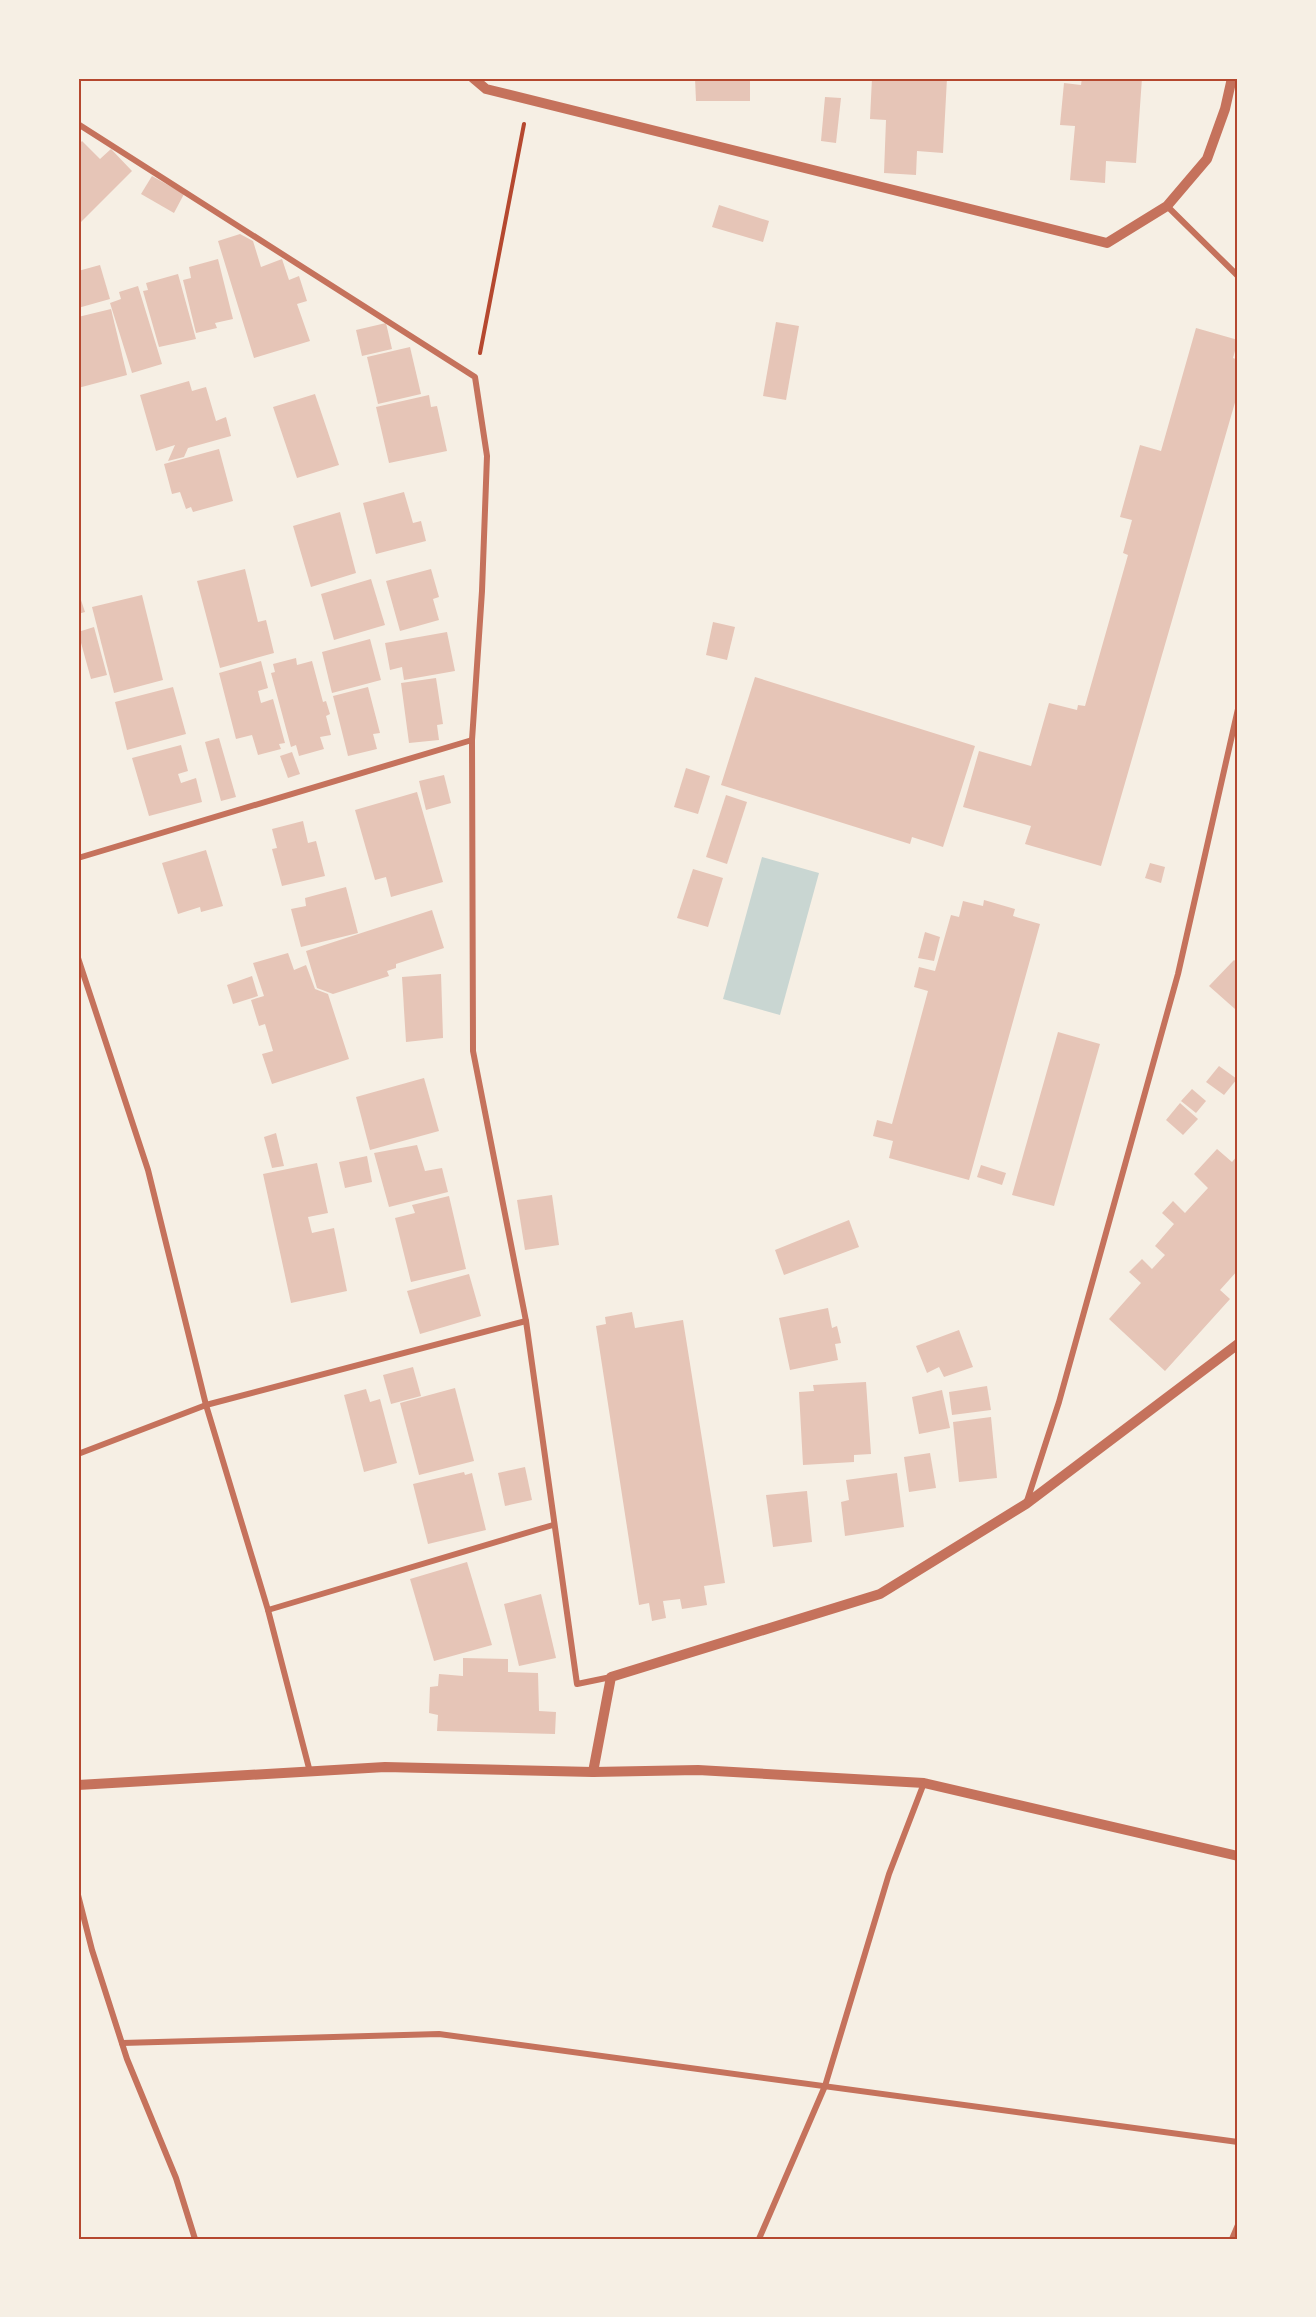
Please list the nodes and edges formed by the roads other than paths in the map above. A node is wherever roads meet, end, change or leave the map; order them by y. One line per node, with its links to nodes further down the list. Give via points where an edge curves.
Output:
1 (473, 78): 4 (street, via 486,89 1107,243)
2 (1232, 78): 4 (street, via 1207,159)
3 (78, 124): 7 (street, via 475,377 487,456)
4 (1167, 206): 5 (street)
5 (1238, 276)
6 (1238, 709): 14 (street, via 1178,974 1059,1402)
7 (472, 740): 8 (street); 10 (street, via 473,1051)
8 (78, 858)
9 (78, 958): 12 (street, via 148,1170)
10 (526, 1321): 12 (street); 15 (street)
11 (1238, 1344): 14 (street)
12 (206, 1405): 13 (street); 16 (street)
13 (78, 1454)
14 (1026, 1504): 17 (street, via 880,1594)
15 (553, 1526): 16 (street); 17 (street, via 577,1684)
16 (268, 1610): 18 (street)
17 (611, 1677): 19 (street)
18 (310, 1772): 19 (street, via 385,1767); 21 (street)
19 (593, 1772): 20 (street, via 698,1770)
20 (924, 1783): 22 (street); 25 (street, via 889,1874)
21 (78, 1785)
22 (1236, 1853)
23 (78, 1895): 24 (street)
24 (122, 2043): 25 (street, via 439,2034); 28 (street, via 176,2178)
25 (825, 2085): 26 (street); 29 (street)
26 (1238, 2142)
27 (1238, 2225): 30 (street)
28 (195, 2239)
29 (759, 2239)
30 (1232, 2239)

